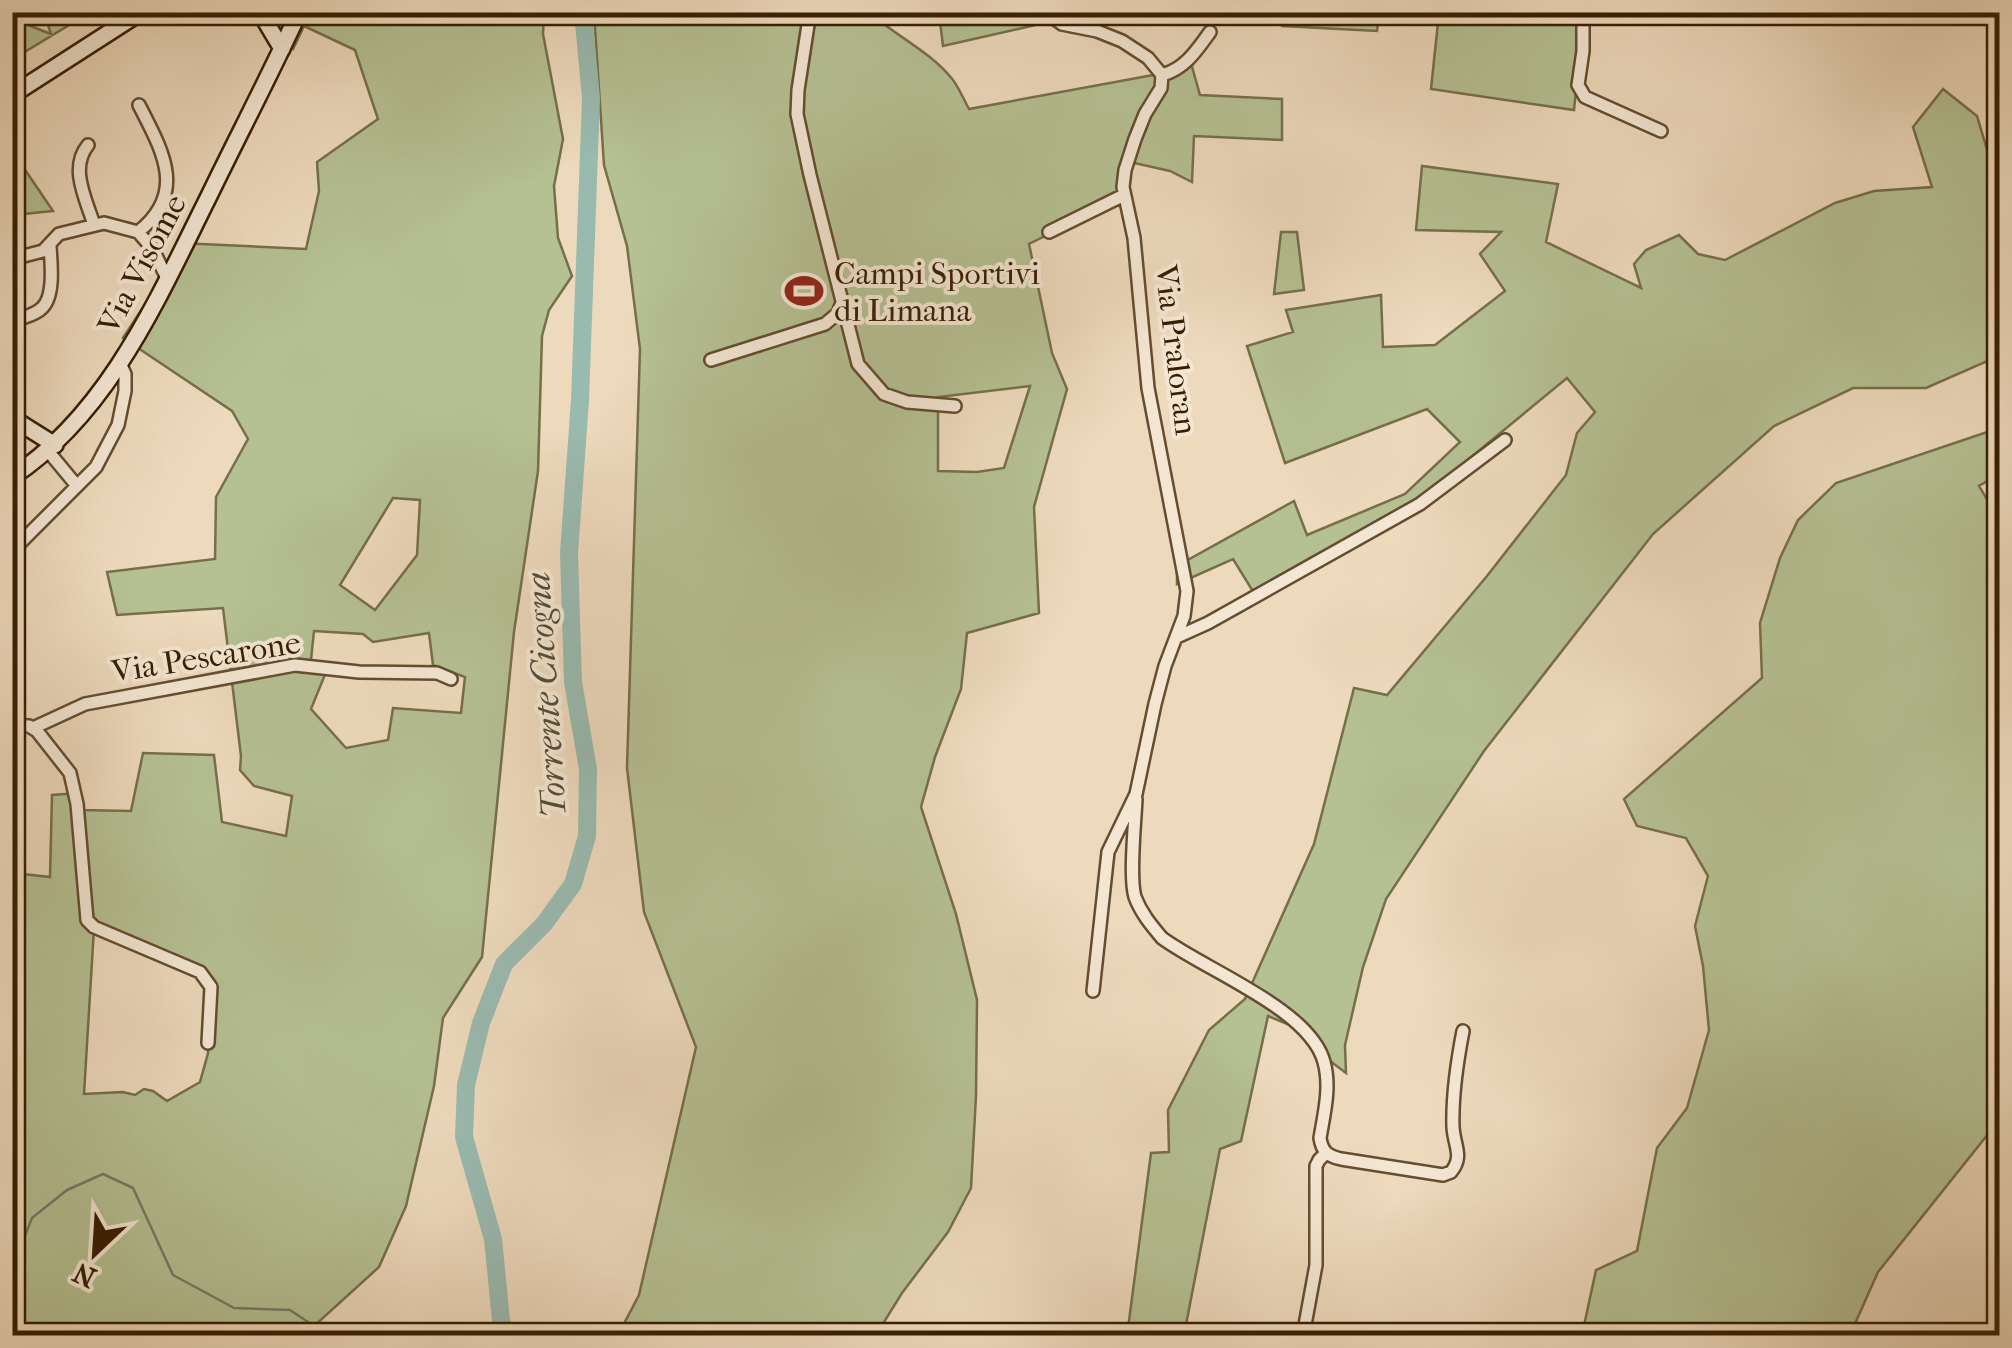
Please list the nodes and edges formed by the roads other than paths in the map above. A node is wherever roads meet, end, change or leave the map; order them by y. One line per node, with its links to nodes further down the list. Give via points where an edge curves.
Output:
1 (141, 12): 10 (street)
2 (260, 12): 8 (street)
3 (299, 12): 8 (street, Via Visome)
4 (810, 12): 21 (street, via 797,114)
5 (1582, 12): 12 (street, via 1580,92)
6 (1046, 13): 9 (street, via 1122,41)
7 (1210, 32): 9 (street, Via Praloran, via 1187,62)
8 (282, 49): 20 (street, Via Visome)
9 (1162, 75): 14 (street, Via Praloran, via 1130,154)
10 (12, 96)
11 (140, 105): 16 (street, via 168,176 158,209)
12 (1661, 131)
13 (88, 145): 15 (street, via 78,168)
14 (1124, 195): 17 (street); 32 (street, Via Praloran, via 1148,388 1187,591)
15 (94, 224): 16 (street); 18 (street, via 59,234)
16 (138, 232): 20 (street)
17 (1048, 232)
18 (50, 246): 19 (street); 22 (street, via 48,299 34,314)
19 (12, 259)
20 (168, 280): 24 (street, Via Visome)
21 (842, 303): 23 (street, via 826,324); 25 (street, via 858,364 884,394)
22 (12, 322)
23 (711, 360)
24 (120, 363): 28 (street, Via Visome); 30 (street, via 126,374 118,425 96,467)
25 (954, 406)
26 (12, 418): 28 (street)
27 (1505, 440): 32 (street, via 1420,504)
28 (52, 448): 29 (street, Via Visome); 30 (street)
29 (12, 476)
30 (77, 486): 31 (street)
31 (12, 551)
32 (1177, 637): 36 (street, Via Praloran, via 1154,704)
33 (451, 679): 35 (street, Via Pescarone, via 296,665 85,704)
34 (12, 725): 35 (street)
35 (33, 728): 39 (street, via 70,772 87,920 200,972 210,987)
36 (1136, 794): 37 (street, Via Praloran, via 1108,852); 40 (street, Via Praloran, via 1139,906 1162,938 1296,1022 1317,1044 1327,1080 1320,1138)
37 (1093, 991)
38 (1462, 1032): 40 (street, via 1453,1128 1459,1158 1452,1172)
39 (208, 1042)
40 (1326, 1153): 41 (street, Via Praloran, via 1315,1178 1316,1265)
41 (1302, 1336)

